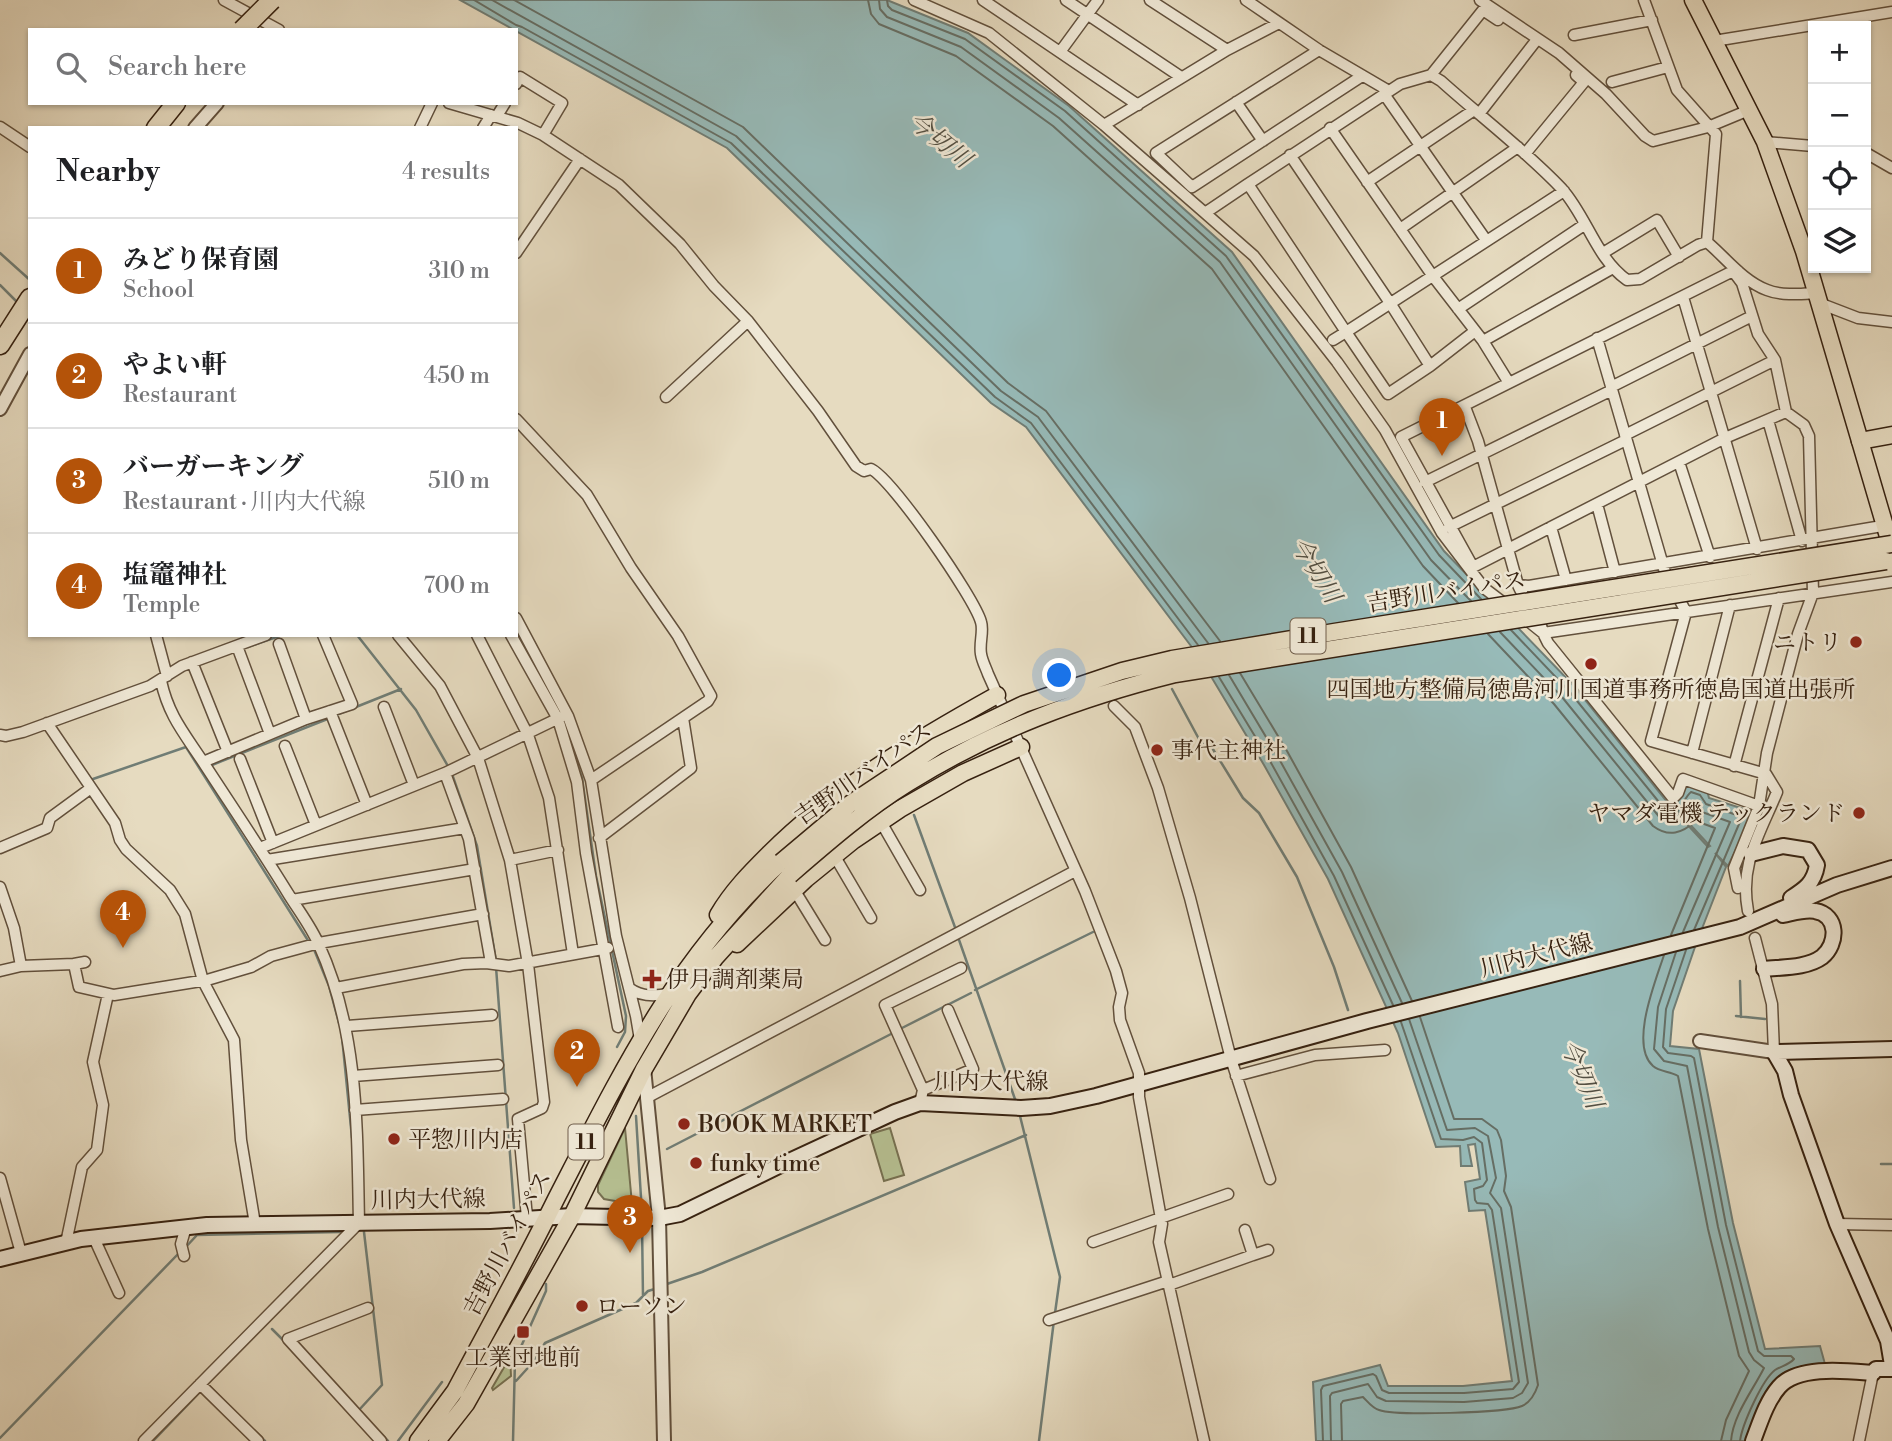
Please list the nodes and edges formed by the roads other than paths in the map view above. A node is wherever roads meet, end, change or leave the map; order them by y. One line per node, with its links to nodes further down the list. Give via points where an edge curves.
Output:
1 (224, 0): 17 (street)
2 (272, 0): 16 (highway, bridge)
3 (914, 0): 41 (street, via 989,33)
4 (983, 0): 23 (street)
5 (1066, 0): 13 (street)
6 (1098, 0): 13 (street)
7 (1150, 0): 21 (street)
8 (1246, 0): 15 (street)
9 (1480, 0): 47 (street, via 1559,53 1653,141)
10 (1644, 0): 14 (street)
11 (1693, 0): 19 (main road)
12 (1892, 12): 19 (street)
13 (1088, 13): 23 (street); 27 (street)
14 (1651, 20): 18 (street); 24 (street)
15 (1279, 23): 21 (street); 22 (street)
16 (244, 28)
17 (275, 28)
18 (1574, 35)
19 (1714, 41): 38 (main road)
20 (1535, 42): 25 (street, via 1483,10); 39 (street); 55 (street, via 1584,82)
21 (1227, 50): 27 (street)
22 (1319, 50): 26 (street); 31 (street)
23 (1060, 52): 37 (street)
24 (1668, 67): 29 (street); 47 (street, via 1677,90)
25 (1431, 75): 30 (street); 39 (street)
26 (1362, 76): 30 (street); 50 (street)
27 (1181, 78): 37 (street)
28 (518, 81): 49 (street, via 520,78 562,103)
29 (1612, 82)
30 (1386, 92): 48 (street); 53 (street)
31 (1236, 102): 50 (street); 50 (street, via 1156,153 1192,187)
32 (174, 105): 42 (highway)
33 (215, 105): 43 (street)
34 (431, 105): 44 (street)
35 (456, 105): 40 (street)
36 (503, 105): 40 (street)
37 (1138, 105): 41 (street)
38 (1749, 110): 47 (street); 51 (main road)
39 (1477, 112): 53 (street); 55 (street)
40 (494, 115): 45 (street); 49 (street)
41 (1104, 125): 64 (street)
42 (158, 126)
43 (197, 126)
44 (421, 126)
45 (485, 126)
46 (0, 127): 52 (street)
47 (1709, 127): 68 (street, via 1716,134)
48 (1330, 128): 56 (street); 60 (street)
49 (543, 135): 58 (street)
50 (1263, 141)
51 (1765, 142): 54 (street); 76 (main road)
52 (28, 146)
53 (1421, 146): 60 (street); 63 (street)
54 (1808, 146)
55 (1522, 150): 62 (street); 63 (street)
56 (1290, 155): 61 (street); 78 (street)
57 (1871, 155): 59 (street)
58 (580, 159): 69 (street); 81 (street, via 619,185 653,216)
59 (1890, 164)
60 (1367, 182): 66 (street)
61 (1248, 184): 64 (street); 84 (street)
62 (1563, 191): 65 (street); 67 (street)
63 (1452, 193): 66 (street); 67 (street)
64 (1205, 213): 132 (street, via 1254,256 1337,362 1385,430 1442,533 1484,588)
65 (1584, 225): 70 (street); 79 (street)
66 (1400, 229): 74 (street)
67 (1486, 240): 74 (street)
68 (1707, 242): 71 (street); 73 (street)
69 (518, 250)
70 (1603, 253): 71 (street, via 1657,220); 72 (street)
71 (1679, 257): 72 (street, via 1640,278 1627,280)
72 (1613, 268): 87 (street)
73 (1736, 271): 75 (street); 76 (street, via 1768,290); 80 (street)
74 (1432, 275): 78 (street); 79 (street)
75 (1682, 297): 85 (street); 88 (street)
76 (1818, 298): 82 (street, via 1858,318); 105 (main road)
77 (28, 301): 89 (highway)
78 (1390, 303): 84 (street); 92 (street)
79 (1458, 309): 83 (street)
80 (1752, 316): 88 (street); 91 (street)
81 (748, 321): 96 (street); 143 (street, via 856,466 877,472 896,492 964,588 983,625 981,654)
82 (1892, 322)
83 (1475, 331): 87 (street); 92 (street)
84 (1346, 332): 86 (street); 92 (street, via 1388,394)
85 (1597, 338): 93 (street); 94 (street)
86 (1334, 340)
87 (1483, 341): 93 (street)
88 (1697, 344): 94 (street); 95 (street)
89 (0, 345)
90 (28, 358): 98 (street)
91 (1775, 360): 95 (street); 99 (street)
92 (1430, 366)
93 (1508, 383): 97 (street)
94 (1611, 389): 103 (street); 106 (street)
95 (1711, 392): 103 (street); 104 (street)
96 (666, 397)
97 (1465, 407): 106 (street); 108 (street, via 1401,438)
98 (0, 409)
99 (1786, 412): 100 (street); 115 (street, via 1804,425 1809,436)
100 (1768, 420): 104 (street); 115 (street)
101 (518, 421): 148 (street, via 587,495 696,668 711,696)
102 (1892, 436): 105 (main road)
103 (1625, 438): 109 (street); 110 (street)
104 (1725, 438): 107 (street); 118 (street)
105 (1860, 441): 112 (main road)
106 (1482, 455): 108 (street); 110 (street)
107 (1679, 462): 109 (street); 120 (street)
108 (1425, 482): 113 (street)
109 (1639, 484): 111 (street); 122 (street)
110 (1495, 503): 113 (street); 117 (street)
111 (1597, 504): 114 (street); 123 (street)
112 (1889, 525): 115 (street); 119 (main road)
113 (1449, 527): 117 (street, via 1473,567)
114 (1551, 527): 117 (street); 124 (street)
115 (1807, 540): 118 (street); 127 (street)
116 (1892, 544): 186 (main road, 吉野川バイパス / 11, bridge, via 1348,629 1122,671 1024,704 937,746 850,804)
117 (1508, 549): 126 (street)
118 (1756, 549): 120 (street)
119 (1892, 550)
120 (1710, 557): 122 (street)
121 (1892, 560): 186 (main road, 吉野川バイパス / 11, bridge, via 1175,674 1125,687 1031,718 951,758 906,784)
122 (1662, 565): 123 (street); 130 (street)
123 (1615, 572): 124 (street)
124 (1566, 580): 126 (street)
125 (1892, 582): 127 (street)
126 (1518, 585): 132 (street)
127 (1813, 593): 128 (street); 165 (street, via 1767,753)
128 (1779, 598): 129 (street); 162 (street)
129 (1730, 605): 130 (street); 158 (street)
130 (1686, 612): 132 (street); 158 (street, via 1651,741)
131 (518, 622): 147 (street)
132 (1543, 633): 170 (street, via 1673,798 1683,779)
133 (156, 637): 142 (street)
134 (261, 637): 140 (street)
135 (324, 637): 146 (street, via 352,704)
136 (400, 637): 159 (street, via 440,686)
137 (478, 637): 154 (street)
138 (512, 637): 147 (street)
139 (279, 644): 149 (street)
140 (237, 646): 141 (street); 152 (street)
141 (192, 662): 142 (street); 157 (street)
142 (164, 678): 151 (street); 161 (street, via 170,714)
143 (997, 695): 150 (main road, 11); 156 (street)
144 (1114, 706): 220 (street, via 1135,727 1158,788)
145 (384, 707): 167 (street)
146 (330, 711): 149 (street); 169 (street)
147 (562, 717): 154 (street); 166 (street); 198 (street, via 578,782 586,853)
148 (683, 718): 166 (street); 174 (street, via 691,768)
149 (306, 719): 152 (street)
150 (950, 722): 163 (street); 195 (main road, 11, via 881,764 796,827 741,881)
151 (47, 723): 153 (street); 168 (street)
152 (270, 734): 157 (street)
153 (0, 735)
154 (528, 735): 159 (street); 178 (street, via 549,798)
155 (285, 746): 172 (street)
156 (1021, 747): 163 (main road, 11); 185 (street)
157 (228, 752): 161 (street)
158 (1692, 753): 162 (street)
159 (478, 758): 164 (street); 182 (street)
160 (240, 759): 175 (street)
161 (203, 762): 177 (street)
162 (1734, 766): 165 (street)
163 (974, 767): 171 (main road, 11)
164 (449, 772): 167 (street); 173 (street)
165 (1766, 774): 170 (street); 179 (street, via 1777,792)
166 (591, 780): 174 (street)
167 (414, 785): 169 (street)
168 (91, 788): 176 (street, via 50,818 47,828); 206 (street, via 126,849 170,890 185,914)
169 (367, 805): 172 (street)
170 (1759, 806): 188 (street, via 1734,868)
171 (881, 822): 180 (main road, 11); 189 (street)
172 (316, 825): 175 (street)
173 (465, 828): 181 (street); 184 (street)
174 (599, 838): 198 (street)
175 (273, 843): 177 (street)
176 (0, 848)
177 (260, 848): 181 (street)
178 (558, 850): 182 (street); 199 (street)
179 (1751, 854): 192 (street, via 1744,890); 192 (main road, via 1799,847 1808,850 1817,865 1810,885)
180 (834, 855): 186 (main road, 11); 193 (street)
181 (267, 860): 190 (street)
182 (510, 860): 201 (street)
183 (1892, 868): 192 (main road, 川内大代線)
184 (475, 869): 190 (street); 191 (street)
185 (1075, 871): 225 (street, via 1116,971 1122,993 1119,1020 1139,1073); 226 (street)
186 (789, 876): 195 (main road, 吉野川バイパス / 11, via 740,902); 196 (street); 222 (main road, 吉野川バイパス / 11, via 715,958)
187 (0, 887): 202 (street)
188 (1738, 888)
189 (920, 890)
190 (292, 900): 197 (street)
191 (483, 914): 197 (street); 200 (street)
192 (1754, 915): 204 (main road, via 1816,911 1833,925 1832,948 1821,958); 220 (main road, 川内大代線, via 1707,936)
193 (871, 918)
194 (1755, 939): 204 (street)
195 (707, 940): 209 (main road, 吉野川バイパス / 11)
196 (825, 940)
197 (319, 943): 206 (street); 207 (street)
198 (610, 947): 199 (street); 208 (street); 214 (street)
199 (573, 954): 201 (street)
200 (494, 964): 201 (street); 207 (street, via 463,964)
201 (528, 964): 237 (street, via 544,1102 542,1108 519,1119)
202 (22, 966): 205 (street); 210 (street, via 79,963 79,987)
203 (961, 968): 227 (street, via 885,1005)
204 (1764, 969): 219 (street, via 1772,1004)
205 (0, 971)
206 (203, 981): 210 (street); 239 (street, via 234,1040)
207 (336, 988): 213 (street)
208 (629, 988): 209 (street, via 650,996); 215 (street)
209 (670, 993): 215 (main road, 吉野川バイパス / 11)
210 (108, 994): 246 (street, via 93,1062 103,1105 97,1150 82,1167)
211 (948, 1010): 227 (street, via 973,1069)
212 (492, 1015): 213 (street)
213 (347, 1026): 223 (street)
214 (618, 1027)
215 (639, 1040): 222 (street); 234 (main road, 吉野川バイパス / 11)
216 (1700, 1041): 219 (street)
217 (1385, 1049): 224 (street, via 1315,1055)
218 (1892, 1049): 219 (main road)
219 (1774, 1052): 240 (main road, via 1785,1071)
220 (1231, 1059): 224 (street); 225 (main road, 川内大代線)
221 (498, 1065): 223 (street)
222 (644, 1069): 226 (street); 233 (main road, 吉野川バイパス / 11)
223 (352, 1076): 229 (street)
224 (1236, 1076): 231 (street)
225 (1139, 1085): 227 (main road, 川内大代線, via 1078,1101 1017,1108); 235 (street)
226 (648, 1097): 236 (street)
227 (922, 1097): 236 (main road, 川内大代線, via 680,1214)
228 (502, 1099): 229 (street)
229 (355, 1110): 238 (street)
230 (0, 1178): 248 (street)
231 (1270, 1179)
232 (1228, 1194): 235 (street)
233 (572, 1216): 234 (main road, 川内大代線); 236 (main road, 川内大代線); 263 (main road, 吉野川バイパス / 11, via 466,1404)
234 (547, 1217): 237 (main road, 川内大代線); 262 (main road, 吉野川バイパス / 11, via 455,1391)
235 (1161, 1217): 245 (street); 252 (street, via 1159,1242)
236 (647, 1218): 264 (street, via 662,1278)
237 (527, 1219): 238 (main road, 川内大代線)
238 (359, 1223): 239 (main road, 川内大代線); 258 (street)
239 (255, 1224): 242 (main road, 川内大代線)
240 (1837, 1224): 241 (street); 256 (main road, via 1872,1298)
241 (1892, 1225)
242 (186, 1227): 244 (main road, 川内大代線); 250 (street, via 181,1244)
243 (1245, 1230): 249 (street)
244 (94, 1238): 246 (main road, 川内大代線); 253 (street)
245 (1093, 1242)
246 (66, 1243): 248 (main road, 川内大代線)
247 (1268, 1251): 249 (street)
248 (21, 1253): 251 (main road, 川内大代線)
249 (1253, 1255): 252 (street)
250 (184, 1256)
251 (0, 1259)
252 (1168, 1283): 255 (street); 265 (street)
253 (119, 1293)
254 (368, 1308): 261 (street, via 288,1339)
255 (1054, 1319)
256 (1892, 1367): 257 (main road)
257 (1873, 1373): 266 (main road, via 1806,1373 1781,1384 1767,1404); 267 (street)
258 (200, 1384): 259 (street); 260 (street)
259 (144, 1441)
260 (258, 1441)
261 (381, 1441)
262 (418, 1441)
263 (437, 1441)
264 (664, 1441)
265 (1204, 1441)
266 (1754, 1441)
267 (1859, 1441)

